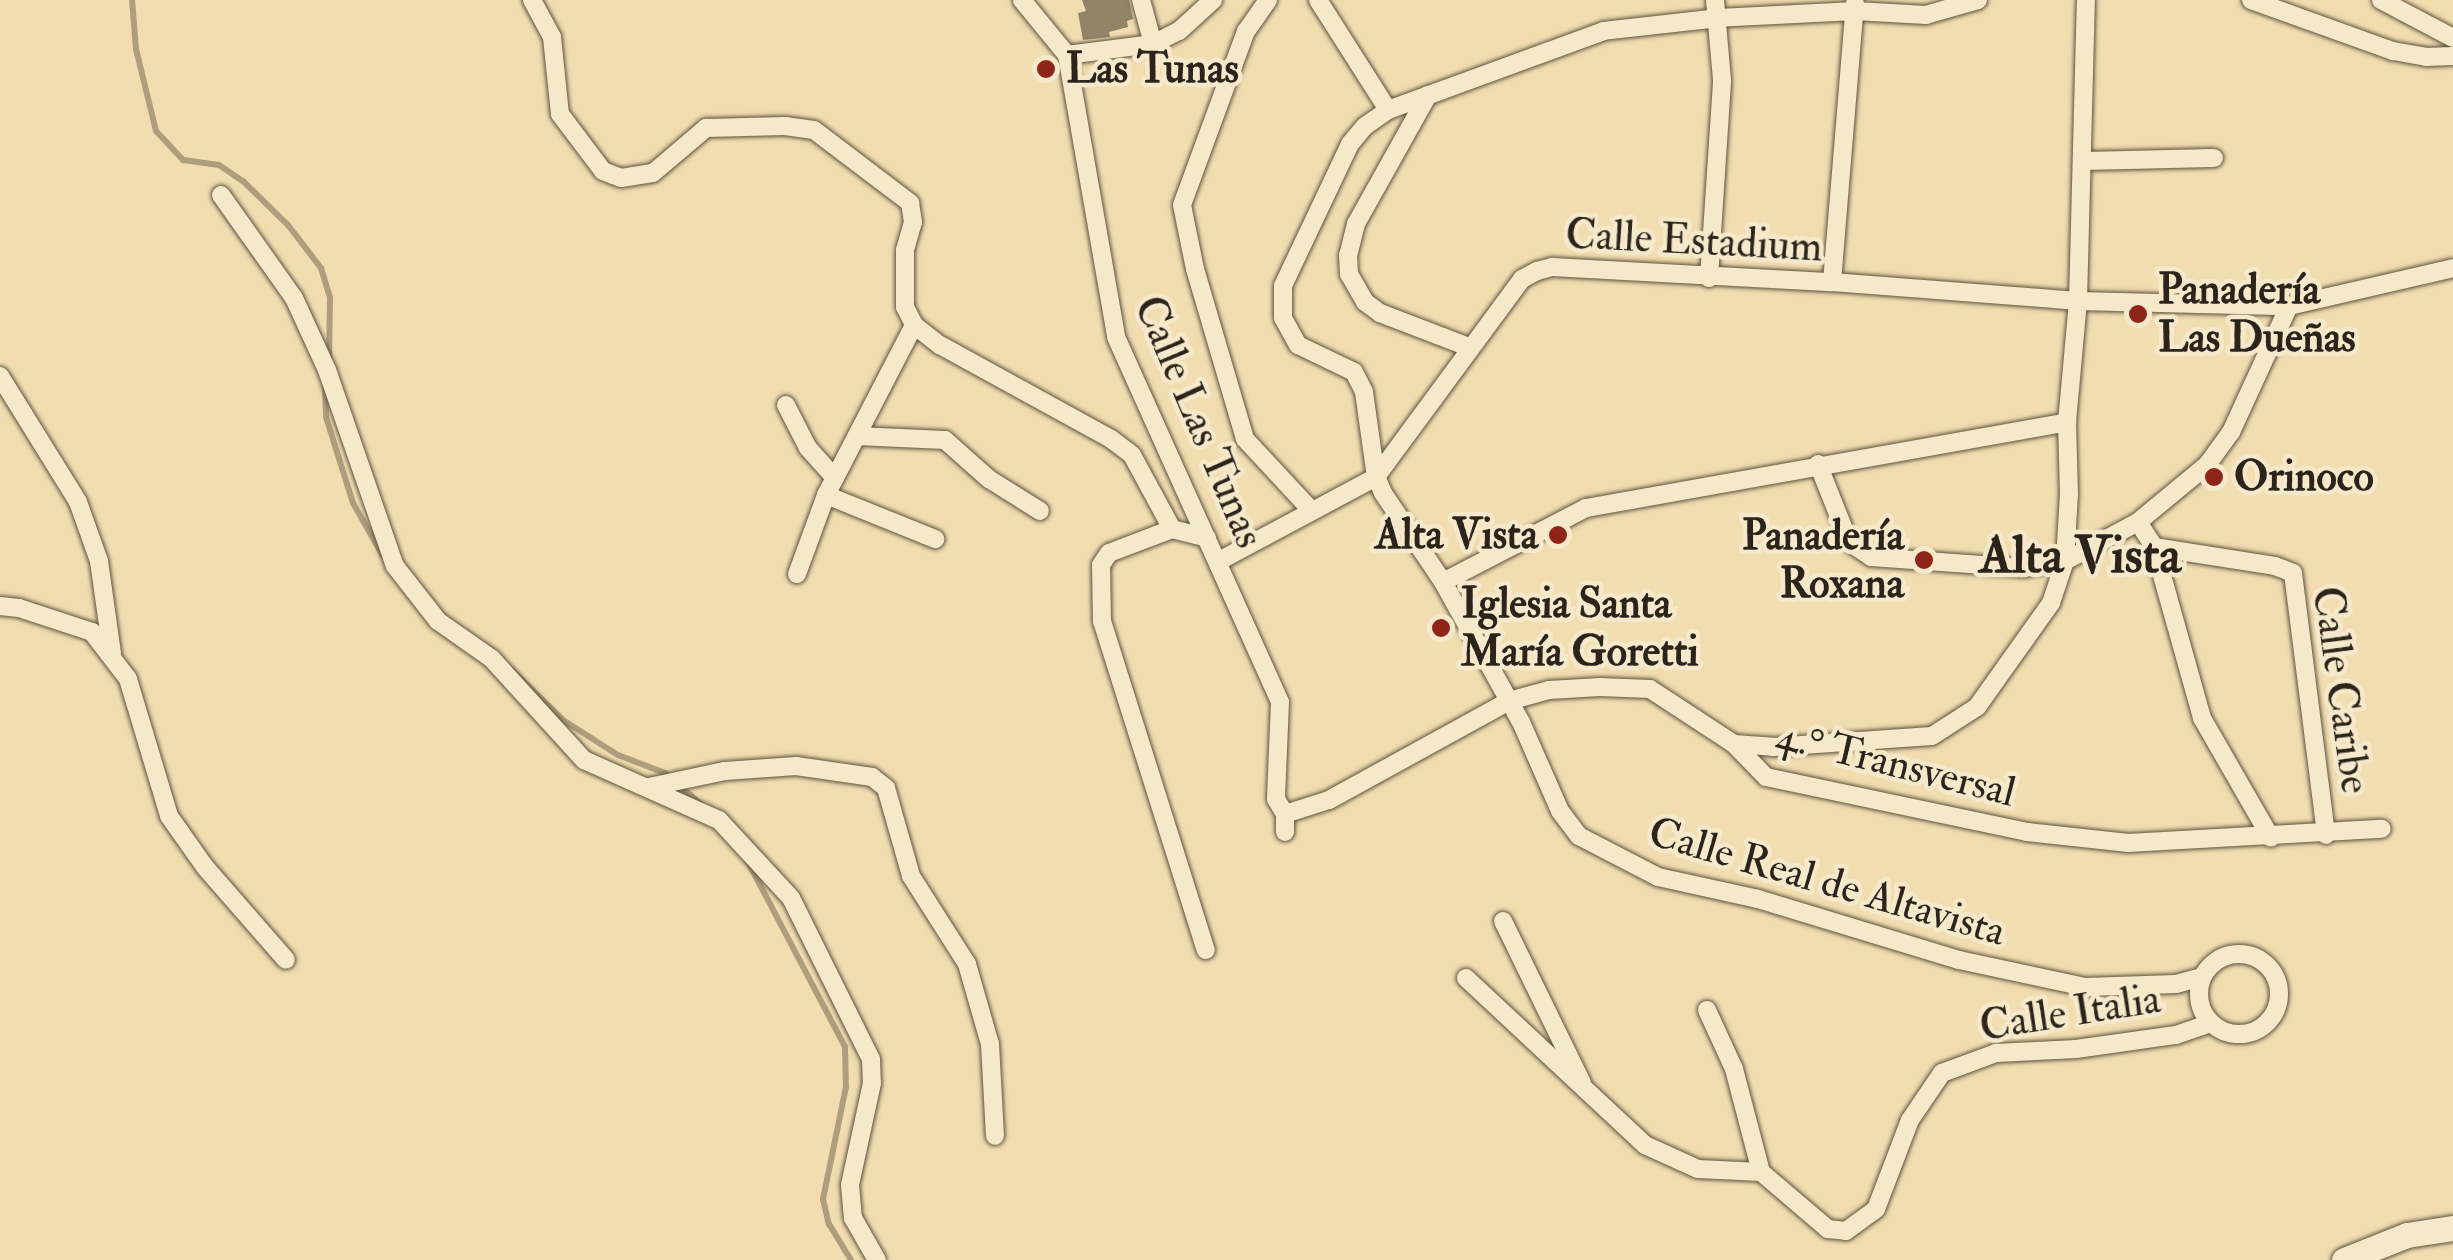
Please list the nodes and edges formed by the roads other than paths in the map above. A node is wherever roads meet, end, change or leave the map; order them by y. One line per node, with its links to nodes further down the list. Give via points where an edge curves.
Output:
1 (532, 0): 27 (street, via 552,37 560,114 603,171 621,178 653,173 706,128 805,127 910,203 905,307)
2 (1022, 0): 15 (street, Calle Las Tunas)
3 (1141, 0): 14 (street)
4 (1213, 0): 14 (street)
5 (1268, 0): 37 (street, via 1246,31 1182,206 1245,439)
6 (1318, 0): 18 (street)
7 (1978, 0): 11 (street, Calle Real de Altavista, via 1944,14)
8 (2086, 0): 20 (street)
9 (2250, 0): 16 (street, via 2410,56)
10 (2381, 0): 13 (street)
11 (1855, 6): 12 (street, Calle Real de Altavista); 24 (street)
12 (1717, 9): 17 (street, Calle Real de Altavista, via 1604,31); 23 (street, via 1722,80)
13 (2453, 38)
14 (1153, 44): 15 (street)
15 (1066, 55): 41 (street, Calle Las Tunas, via 1116,336)
16 (2453, 56)
17 (1428, 94): 18 (street, Calle Real de Altavista); 28 (street, via 1356,224 1349,274 1380,314)
18 (1388, 110): 34 (street, Calle Real de Altavista, via 1350,144 1283,286 1283,318 1298,345 1354,372 1364,392)
19 (2214, 158): 20 (street)
20 (2082, 160): 25 (street)
21 (221, 196): 51 (street, via 294,298 327,370 395,566 438,621 492,659 584,760)
22 (2453, 268): 26 (street, Calle Estadium)
23 (1710, 278): 24 (street, Calle Estadium); 28 (street, Calle Estadium, via 1538,271 1522,278)
24 (1832, 282): 25 (street, Calle Estadium)
25 (2078, 301): 26 (street, Calle Estadium); 31 (street)
26 (2289, 306): 38 (street, via 2231,432 2206,465)
27 (914, 325): 32 (street); 39 (street, via 1111,438 1132,456)
28 (1471, 348): 34 (street, Calle Estadium)
29 (0, 376): 48 (street, via 78,502 99,561)
30 (786, 405): 35 (street)
31 (2067, 422): 33 (street); 44 (street)
32 (857, 436): 35 (street); 36 (street, via 945,440)
33 (1818, 464): 44 (street, via 1850,542 1870,558 2023,568); 46 (street, via 1586,508)
34 (1376, 478): 37 (street, Calle Estadium); 46 (street, Calle Real de Altavista)
35 (830, 486): 40 (street); 45 (street)
36 (1040, 511)
37 (1312, 512): 43 (street, Calle Estadium)
38 (2138, 522): 42 (street); 44 (street)
39 (1172, 530): 41 (street); 57 (street, via 1109,553 1100,564 1102,622)
40 (934, 538)
41 (1208, 538): 43 (street, Calle Las Tunas)
42 (2154, 547): 54 (street, Calle Caribe, via 2293,574); 55 (street, via 2202,718)
43 (1219, 561): 52 (street, Calle Las Tunas, via 1280,702 1276,799)
44 (2064, 561): 50 (street, via 2051,604 1977,707 1953,726 1906,740)
45 (797, 574)
46 (1442, 582): 49 (street, Calle Real de Altavista)
47 (0, 606): 48 (street, via 92,632)
48 (113, 659): 58 (street, via 128,679 169,816)
49 (1509, 702): 50 (street, 4.° Transversal, via 1549,690 1650,689); 52 (street, 4.° Transversal); 59 (street, Calle Real de Altavista, via 1560,811 1579,836 1658,877 1758,898 1959,960 2086,987)
50 (1734, 744): 55 (street, 4.° Transversal, via 1766,778 2027,832 2128,843)
51 (648, 787): 64 (street, via 796,766 872,776 886,788 911,876 967,964 990,1044); 67 (street, via 719,820 791,898 856,1023 872,1058 872,1083 850,1185 853,1218)
52 (1285, 823)
53 (2382, 829): 54 (street, 4.° Transversal)
54 (2326, 836): 55 (street, 4.° Transversal)
55 (2271, 838)
56 (1504, 921): 63 (street)
57 (1206, 950)
58 (286, 960)
59 (2202, 977): 62 (street, via 2199,1002); 62 (street, via 2222,957 2236,954 2264,962 2278,984 2276,1010 2259,1030 2234,1034)
60 (1466, 978): 63 (street)
61 (1707, 1010): 65 (street, via 1734,1069)
62 (2210, 1023): 65 (street, Calle Italia, via 2176,1035 1996,1053 1942,1073 1910,1120 1876,1209 1846,1230 1828,1230)
63 (1588, 1094): 65 (street, via 1645,1145 1698,1169)
64 (995, 1136)
65 (1762, 1172)
66 (2453, 1228): 68 (main road, via 2407,1235)
67 (877, 1260)
68 (2344, 1260)

